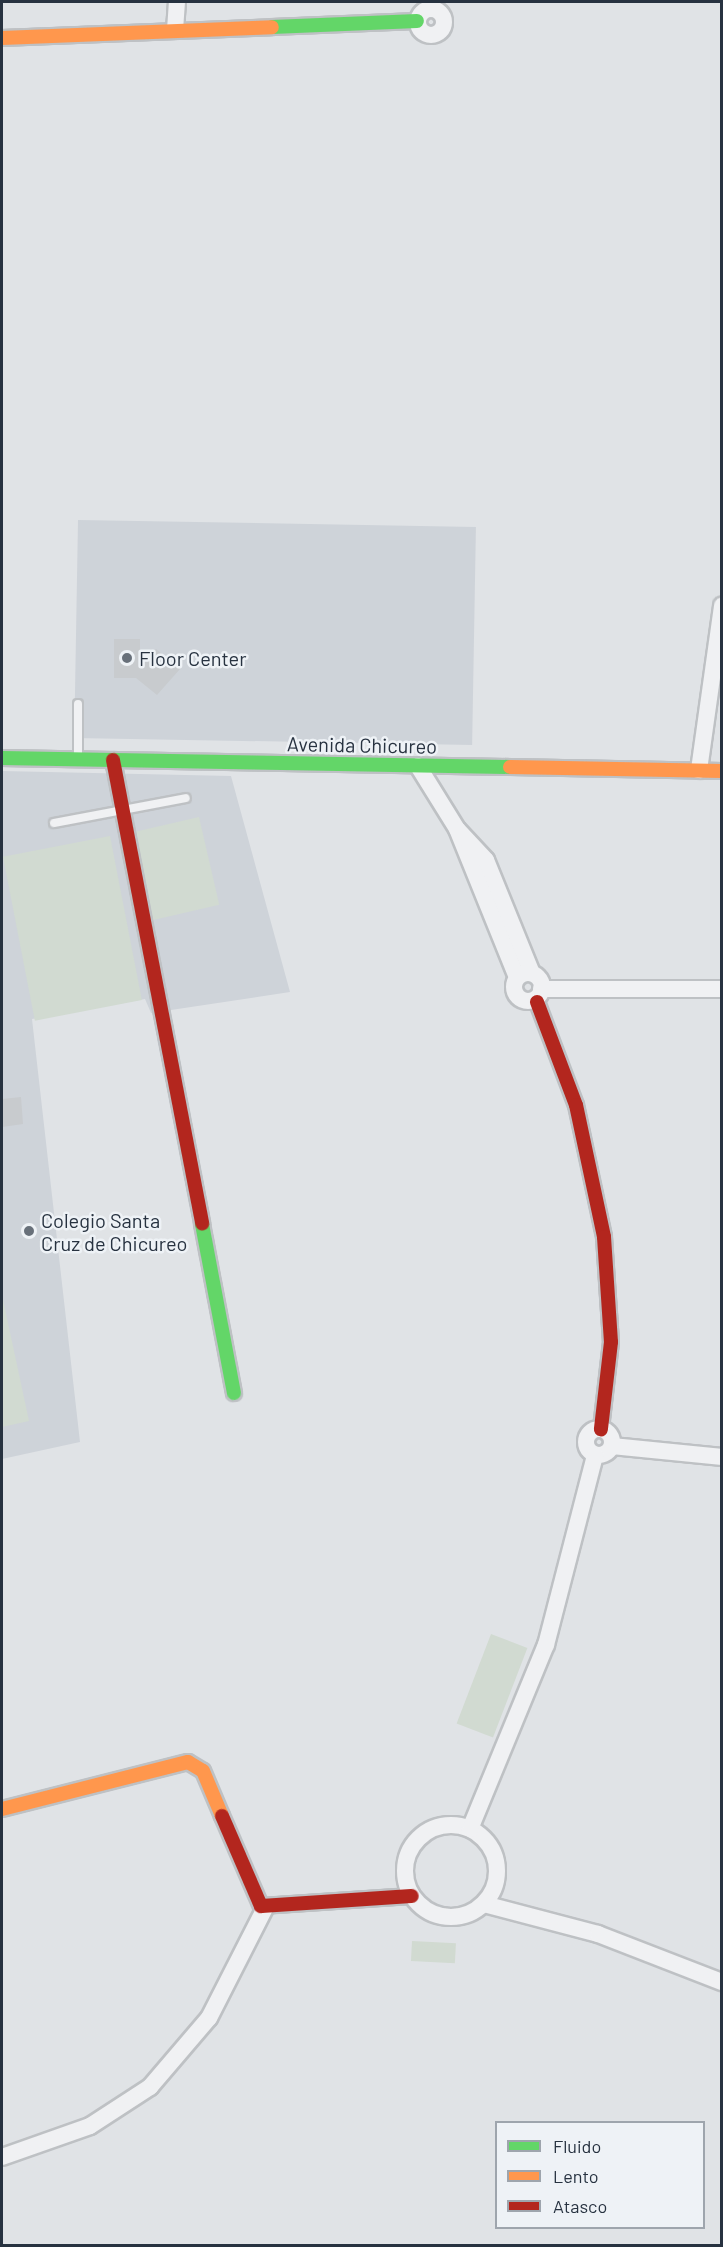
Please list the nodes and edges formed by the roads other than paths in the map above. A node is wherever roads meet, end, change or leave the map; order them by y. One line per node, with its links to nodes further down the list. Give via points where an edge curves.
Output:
1 (177, 2): 4 (street)
2 (432, 5): 3 (street); 3 (street, via 444,19 438,34 426,35)
3 (417, 21): 4 (street)
4 (175, 30): 5 (street)
5 (2, 38)
6 (722, 606): 12 (street)
7 (78, 704): 9 (lane)
8 (2, 758): 9 (street, Avenida Chicureo)
9 (78, 759): 10 (street, Avenida Chicureo)
10 (114, 760): 11 (street, Avenida Chicureo); 15 (street)
11 (417, 766): 12 (street, Avenida Chicureo); 17 (street, via 457,829)
12 (699, 770): 13 (street, Avenida Chicureo)
13 (722, 771)
14 (186, 798): 15 (lane)
15 (120, 811): 16 (lane); 20 (street)
16 (54, 823)
17 (523, 973): 19 (street); 19 (street, via 521,997)
18 (722, 989): 19 (street)
19 (539, 996): 21 (street, via 576,1105 602,1229 611,1342)
20 (234, 1393)
21 (602, 1429): 22 (street, via 609,1433); 23 (street, via 586,1436 588,1450)
22 (612, 1446): 23 (street); 24 (street)
23 (595, 1455): 26 (street, via 546,1645)
24 (722, 1457)
25 (2, 1809): 29 (street, via 181,1762 194,1764 206,1776 253,1896)
26 (470, 1829): 27 (street, via 447,1825 419,1838 405,1866); 28 (street, via 485,1840 497,1863 494,1889)
27 (412, 1896): 28 (street, via 430,1912 446,1917 463,1916); 29 (street)
28 (484, 1904): 30 (street, via 598,1934)
29 (265, 1908): 31 (street, via 209,2018 168,2070 90,2126)
30 (722, 1982)
31 (2, 2157)

